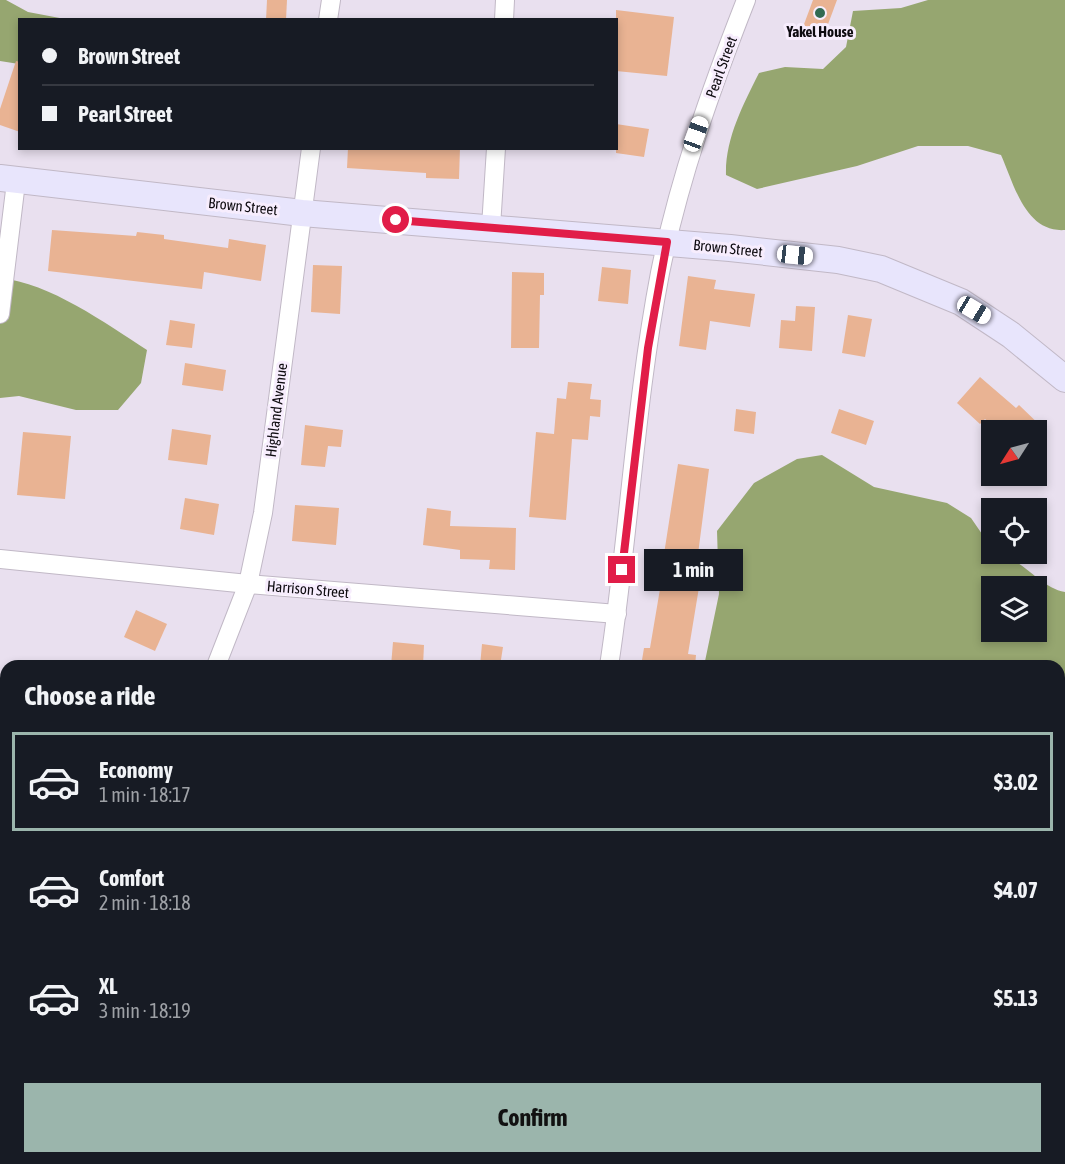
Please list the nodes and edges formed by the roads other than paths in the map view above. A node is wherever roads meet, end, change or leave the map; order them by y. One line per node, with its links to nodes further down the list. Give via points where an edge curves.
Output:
1 (331, 0): 4 (street)
2 (505, 0): 5 (street)
3 (746, 0): 11 (street, Pearl Street, via 696,134)
4 (328, 18)
5 (504, 18)
6 (310, 150): 9 (street, Highland Avenue)
7 (496, 150): 10 (street)
8 (8, 180): 9 (street, Brown Street); 12 (street)
9 (302, 213): 10 (street, Brown Street); 15 (street, Highland Avenue, via 263,513)
10 (491, 226): 11 (street, Brown Street)
11 (667, 242): 13 (street, Brown Street, via 838,260 881,269 935,290 986,317); 16 (street, Pearl Street, via 648,348)
12 (0, 314)
13 (1065, 379)
14 (0, 559): 15 (street, Harrison Street)
15 (248, 584): 16 (street, Harrison Street); 17 (street, Highland Avenue)
16 (617, 614): 18 (street, Pearl Street)
17 (218, 660)
18 (610, 660)

